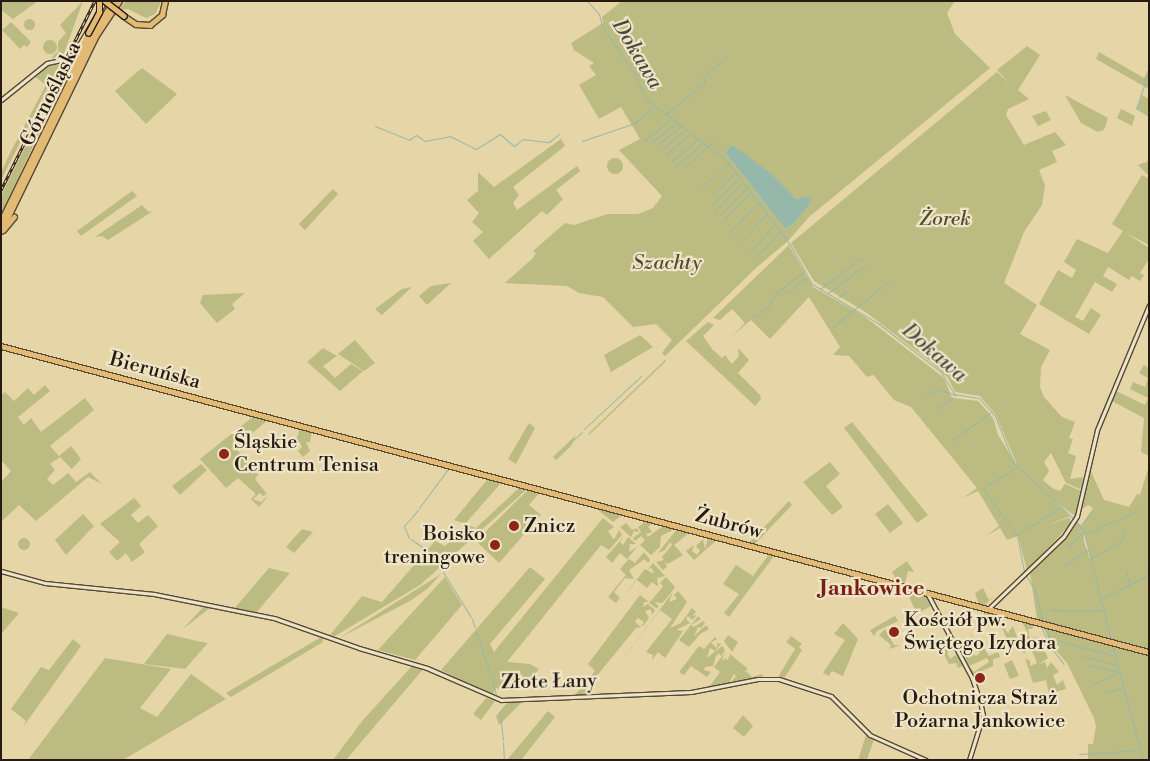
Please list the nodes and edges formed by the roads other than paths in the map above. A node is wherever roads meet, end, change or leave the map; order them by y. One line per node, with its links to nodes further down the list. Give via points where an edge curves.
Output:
1 (99, 1): 7 (main road, bridge, via 98,16)
2 (105, 1): 5 (main road, bridge, via 138,25 150,25 162,15); 6 (street, via 72,58 47,63)
3 (114, 1): 7 (main road, Górnośląska, via 95,29)
4 (119, 1): 10 (main road, Górnośląska, via 93,41)
5 (165, 1)
6 (1, 100)
7 (58, 102): 9 (main road, Górnośląska)
8 (14, 217): 10 (main road)
9 (1, 221)
10 (1, 232)
11 (1149, 305): 16 (street, via 1097,430 1077,516)
12 (1, 346): 13 (main road, Bieruńska)
13 (300, 425): 15 (main road, Żubrów)
14 (1, 571): 18 (street, Złote Łany, via 45,583 154,594 294,624 426,668 504,701 691,692 758,679 779,679 832,696 870,735)
15 (927, 592): 16 (main road, Żubrów); 19 (street, via 972,678 980,701 983,715)
16 (988, 609): 17 (main road, Żubrów)
17 (1149, 652)
18 (926, 760)
19 (969, 760)

